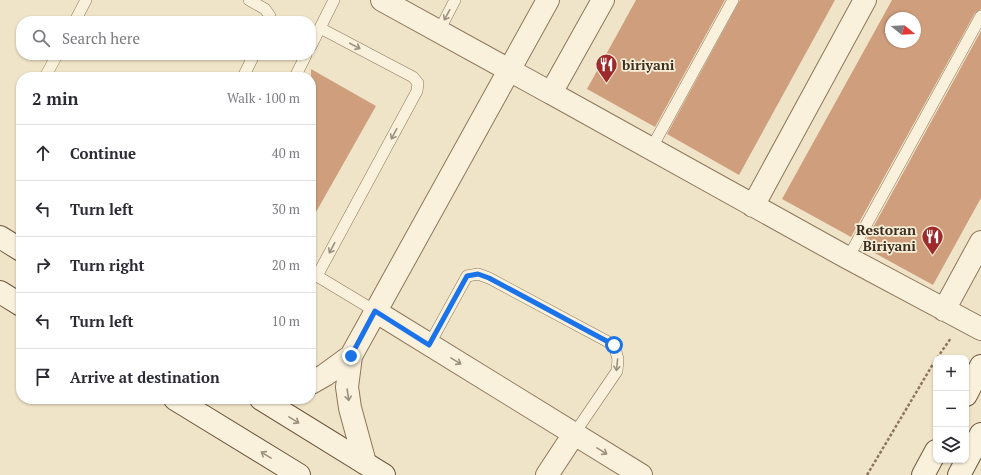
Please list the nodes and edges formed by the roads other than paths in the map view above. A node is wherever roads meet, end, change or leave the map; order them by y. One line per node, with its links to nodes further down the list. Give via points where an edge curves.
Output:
1 (86, 0): 10 (lane)
2 (249, 0): 11 (lane, via 265,9)
3 (334, 0): 13 (lane)
4 (382, 0): 14 (street)
5 (455, 0): 14 (lane, one-way to 14)
6 (548, 0): 19 (street)
7 (603, 0): 23 (street)
8 (733, 0): 24 (lane)
9 (865, 0): 25 (street)
10 (77, 16)
11 (270, 16)
12 (981, 16): 29 (lane)
13 (320, 28): 15 (lane); 30 (lane, one-way to 30, via 413,77 418,83 417,91)
14 (438, 30): 19 (street)
15 (316, 36)
16 (54, 60): 20 (lane)
17 (252, 60): 21 (lane)
18 (304, 60): 22 (lane)
19 (510, 71): 23 (street); 35 (street)
20 (48, 72)
21 (246, 72)
22 (298, 72)
23 (551, 93): 24 (street)
24 (651, 150): 25 (street)
25 (753, 206): 29 (street)
26 (0, 237): 28 (street)
27 (981, 242): 34 (street)
28 (16, 247)
29 (848, 258): 34 (street)
30 (316, 270)
31 (316, 275): 35 (lane)
32 (0, 292): 33 (street)
33 (16, 302)
34 (944, 310): 36 (street)
35 (375, 311): 37 (street); 38 (street)
36 (981, 328)
37 (429, 345): 44 (street, one-way to 44); 44 (lane, one-way to 44, via 467,276 478,274 614,345 618,359 617,371)
38 (351, 356): 40 (street); 47 (street, one-way to 47, via 347,387)
39 (981, 366): 41 (street)
40 (316, 380)
41 (968, 391)
42 (183, 404): 48 (street, one-way to 42)
43 (269, 404): 47 (street, one-way to 47)
44 (574, 434): 50 (street); 51 (street, one-way to 51)
45 (981, 434): 53 (street)
46 (933, 457): 52 (street)
47 (365, 463): 49 (street)
48 (299, 475)
49 (384, 475)
50 (547, 475)
51 (640, 475)
52 (923, 475)
53 (959, 475)

